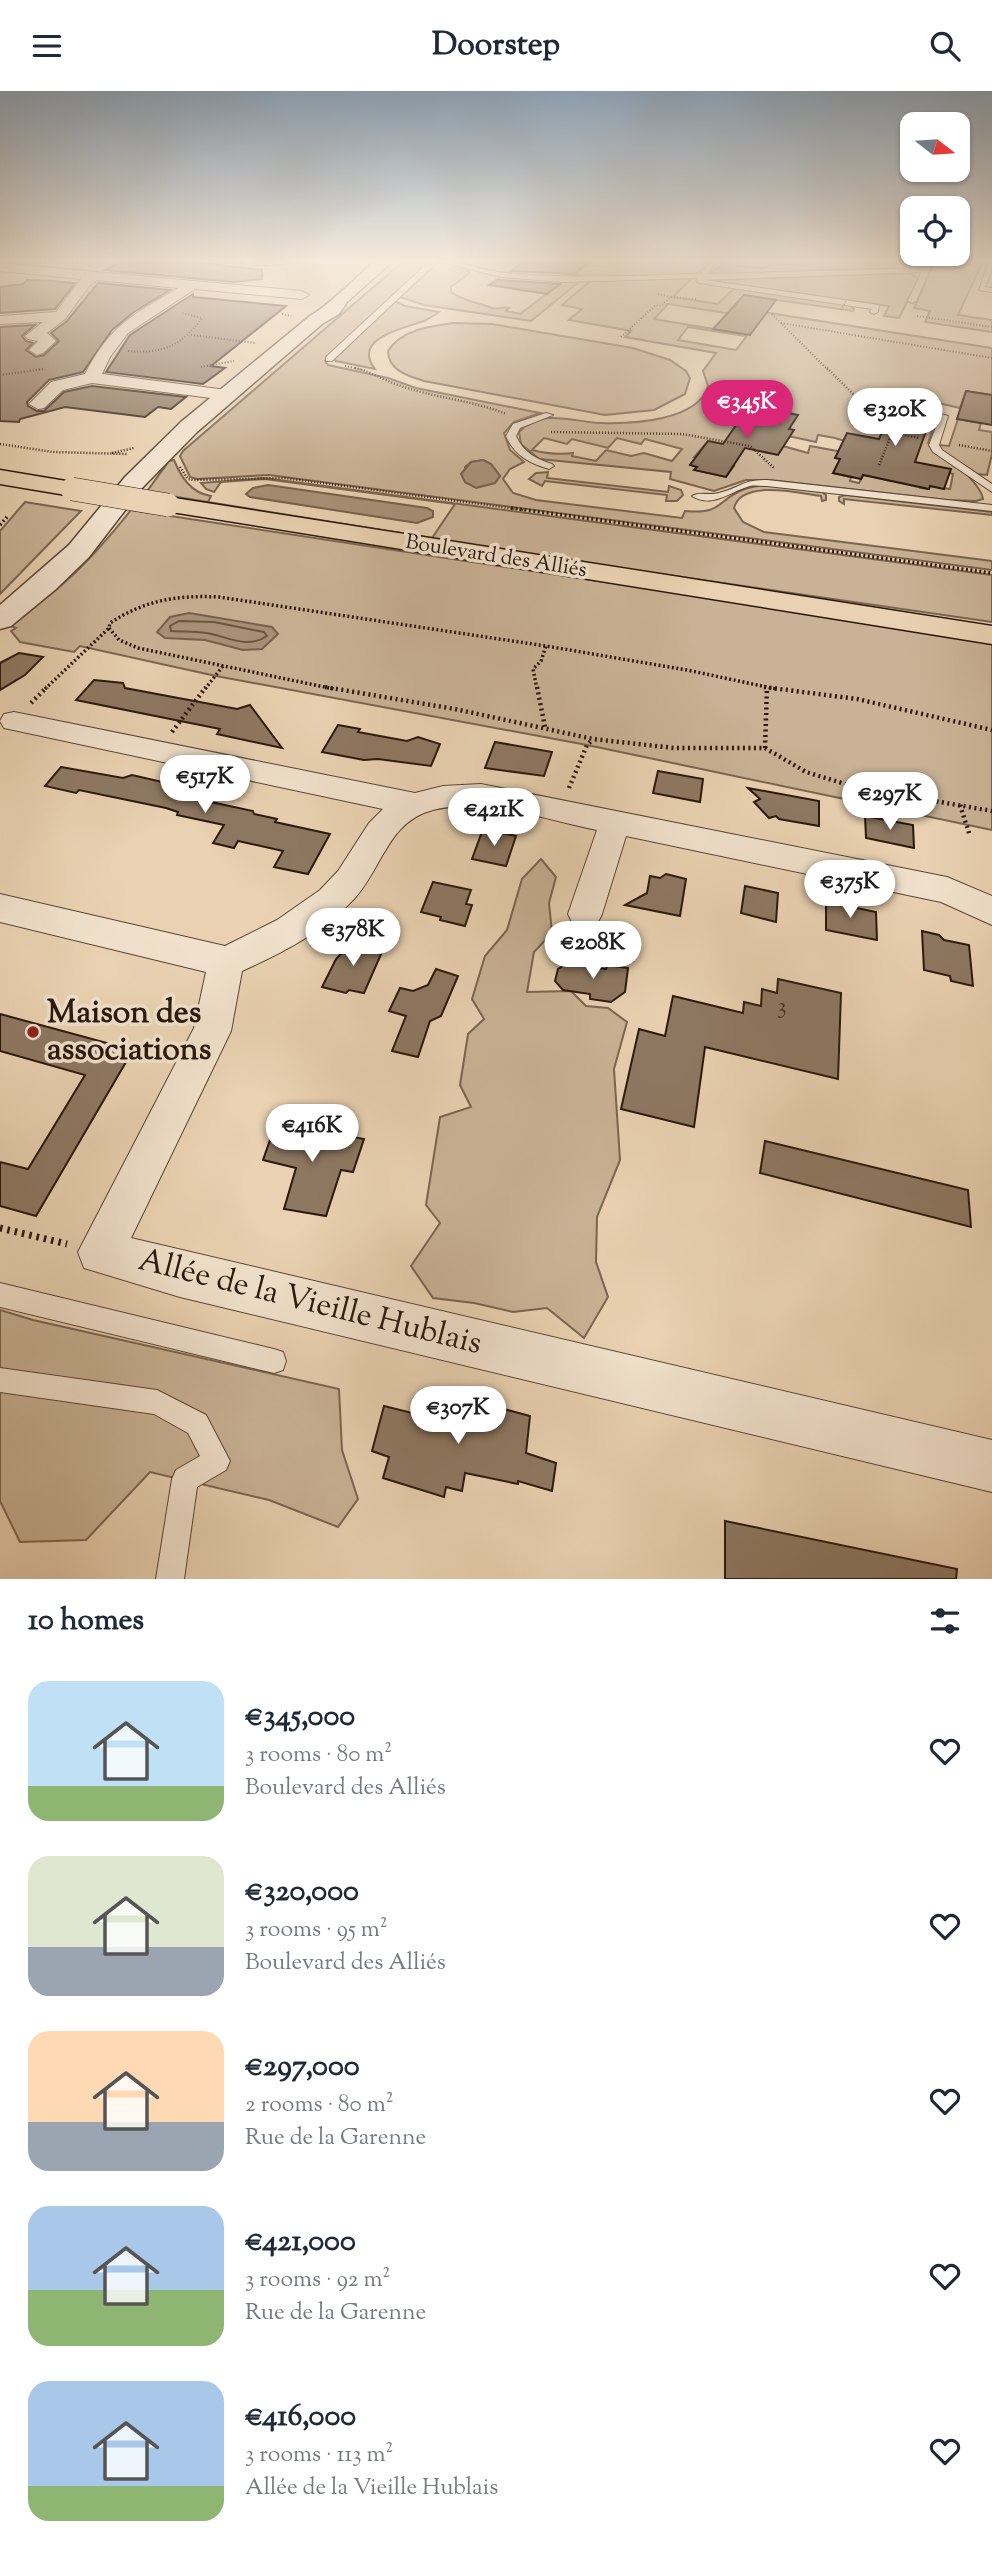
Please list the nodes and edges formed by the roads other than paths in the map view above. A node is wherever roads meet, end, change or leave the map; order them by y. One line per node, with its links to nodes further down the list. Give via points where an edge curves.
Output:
1 (43, 328): 5 (street, via 33,336 48,341)
2 (123, 328): 7 (street, via 106,349)
3 (294, 328): 8 (street)
4 (362, 328): 6 (lane)
5 (37, 350)
6 (329, 359)
7 (92, 378): 8 (street); 9 (street, via 57,386)
8 (227, 395): 17 (street, via 159,456 46,583)
9 (38, 404)
10 (549, 415): 12 (lane, via 516,426 511,436 516,448 532,461)
11 (944, 416): 14 (lane, via 934,445)
12 (548, 466)
13 (0, 477): 18 (main road, Boulevard des Alliés, bridge)
14 (992, 489)
15 (697, 496): 16 (lane, via 719,497 748,483)
16 (992, 507)
17 (0, 620)
18 (992, 635)
19 (14, 721): 20 (street)
20 (414, 804): 21 (street, via 447,794 481,795); 25 (street, via 386,824 346,885 319,912)
21 (615, 822): 23 (street, via 947,890); 24 (street)
22 (0, 908): 25 (street)
23 (992, 911)
24 (585, 914)
25 (226, 963): 29 (street, Allée de la Vieille Hublais, via 212,1031 100,1252)
26 (0, 1295): 27 (lane)
27 (274, 1361)
28 (0, 1380): 30 (lane, via 157,1402 197,1424 218,1461 185,1479)
29 (992, 1466)
30 (170, 1579)

